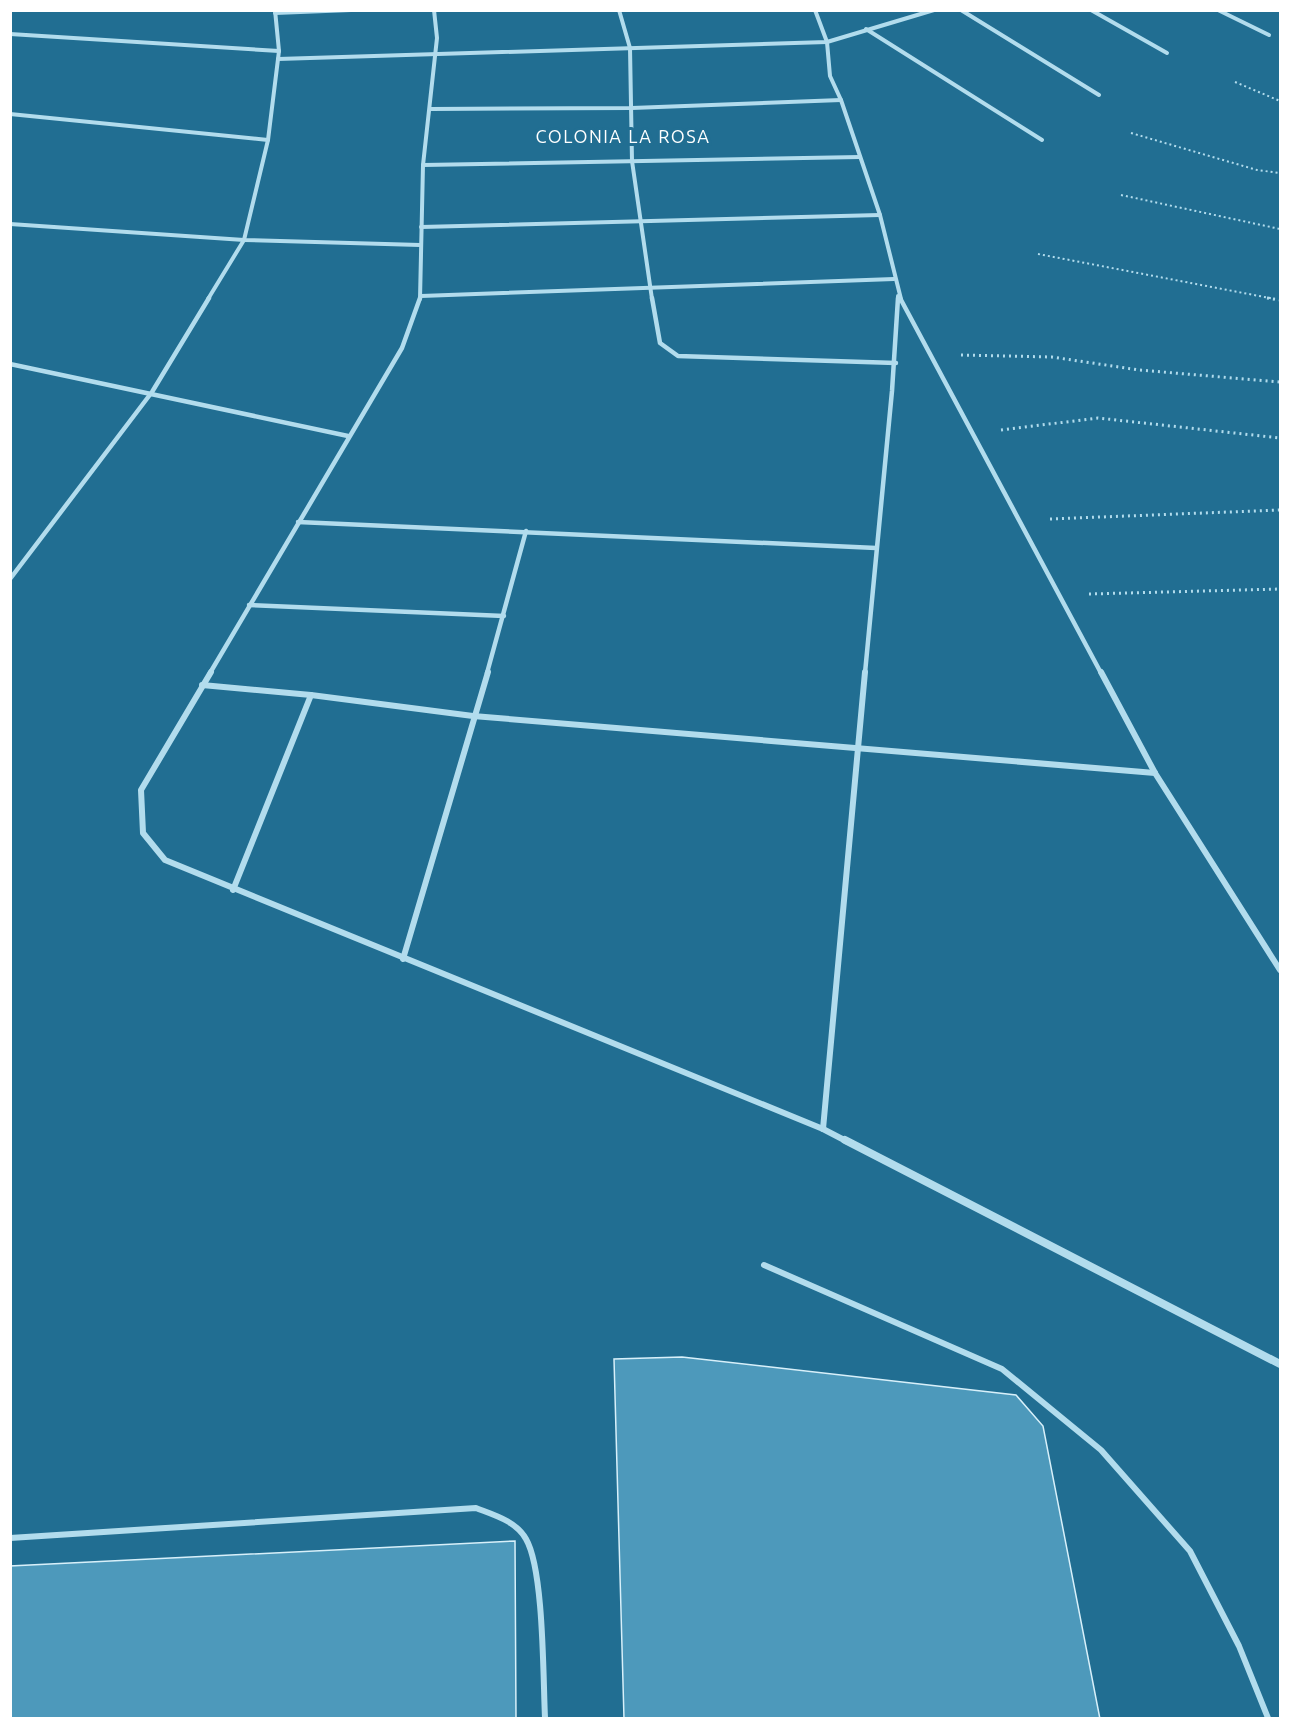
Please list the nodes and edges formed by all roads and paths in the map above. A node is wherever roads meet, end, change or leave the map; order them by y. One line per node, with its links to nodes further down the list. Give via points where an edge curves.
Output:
1 (351, 10): 9 (street)
2 (434, 10): 16 (street)
3 (619, 10): 14 (street)
4 (814, 10): 13 (street)
5 (934, 10): 10 (street)
6 (961, 10): 20 (street)
7 (1091, 10): 17 (street)
8 (1218, 10): 12 (street)
9 (275, 12): 15 (street)
10 (866, 29): 13 (street); 28 (street)
11 (10, 34): 15 (street)
12 (1269, 35)
13 (827, 42): 14 (street); 21 (street, via 830,76)
14 (630, 48): 16 (street); 23 (street)
15 (279, 51): 18 (street)
16 (434, 53): 18 (street); 24 (street)
17 (1167, 53)
18 (278, 59): 27 (street)
19 (1235, 82): 22 (path)
20 (1099, 95)
21 (841, 100): 23 (street); 29 (street)
22 (1281, 101)
23 (632, 108): 24 (street); 30 (street)
24 (431, 109): 31 (street)
25 (10, 114): 27 (street)
26 (1131, 133): 32 (path, via 1246,167)
27 (268, 140): 39 (street)
28 (1042, 140)
29 (860, 157): 30 (street); 34 (street)
30 (633, 161): 31 (street); 35 (street)
31 (423, 165): 37 (street)
32 (1281, 173)
33 (1121, 195): 38 (path)
34 (880, 215): 35 (street); 42 (street)
35 (639, 223): 37 (street); 43 (street)
36 (10, 224): 39 (street)
37 (421, 227): 40 (street)
38 (1281, 229)
39 (244, 240): 40 (street); 51 (street)
40 (420, 245): 45 (street)
41 (1038, 254): 46 (path)
42 (894, 279): 43 (street); 44 (street)
43 (648, 287): 45 (street); 48 (street, via 660,343 678,356)
44 (898, 294): 47 (street); 48 (street)
45 (421, 296): 53 (street, via 402,348)
46 (1281, 300)
47 (930, 355): 50 (path, via 1052,357 1139,370); 52 (street)
48 (896, 363): 59 (street)
49 (10, 364): 51 (street)
50 (1281, 382)
51 (152, 392): 53 (street); 60 (street)
52 (973, 433): 54 (path, via 1098,418); 56 (street)
53 (348, 436): 57 (street)
54 (1281, 438)
55 (1281, 510): 56 (path)
56 (1019, 520): 62 (street)
57 (298, 522): 58 (street); 63 (street)
58 (526, 531): 59 (street); 64 (street)
59 (876, 548): 68 (street)
60 (10, 579)
61 (1281, 589): 62 (path)
62 (1060, 595): 69 (street)
63 (249, 605): 64 (street); 65 (street)
64 (504, 616): 67 (street)
65 (202, 685): 66 (street); 70 (street, via 141,790 143,833 165,860)
66 (311, 695): 67 (street); 70 (street)
67 (473, 716): 68 (street); 71 (street)
68 (860, 750): 69 (street); 73 (street)
69 (1155, 773): 72 (street)
70 (233, 890): 71 (street)
71 (403, 959): 73 (street)
72 (1281, 970)
73 (823, 1129): 75 (street)
74 (764, 1265): 78 (lane, via 1002,1369 1101,1450 1190,1551 1239,1646)
75 (1281, 1364)
76 (10, 1538): 77 (lane, via 476,1508 510,1521 528,1540 534,1566)
77 (545, 1719)
78 (1268, 1719)

